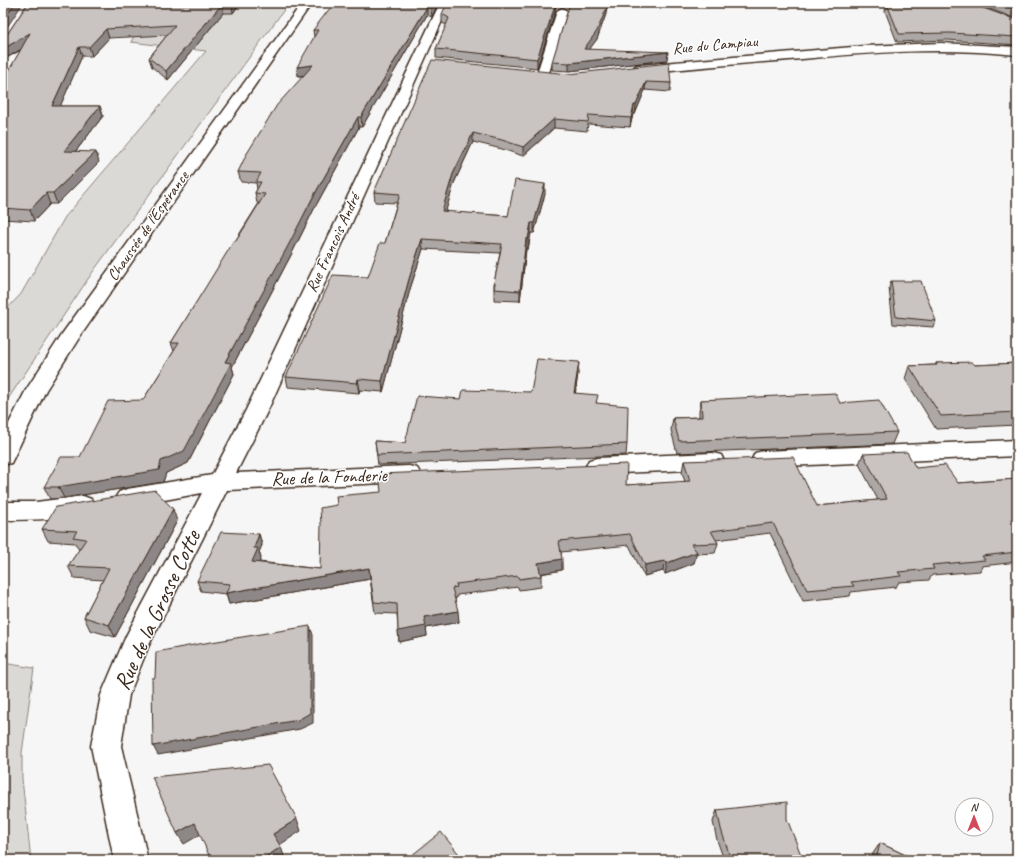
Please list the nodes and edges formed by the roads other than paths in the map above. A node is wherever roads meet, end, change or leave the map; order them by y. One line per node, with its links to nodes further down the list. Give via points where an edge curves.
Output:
1 (307, 3): 8 (street, Chaussée de l'Espérance, via 69,338 36,390)
2 (445, 3): 11 (street, Rue Francois André, via 425,61 257,410)
3 (562, 11): 6 (street, via 539,72)
4 (1017, 51): 5 (street, Rue du Campiau, via 969,46 918,47)
5 (630, 70)
6 (556, 75)
7 (1017, 448): 9 (street)
8 (3, 457)
9 (578, 467)
10 (426, 473): 11 (street, Rue de la Fonderie)
11 (219, 482): 12 (street, Rue de la Fonderie, via 64,509); 13 (street, Rue de la Grosse Cotte, via 136,644 115,695 106,746)
12 (3, 511)
13 (131, 860)

